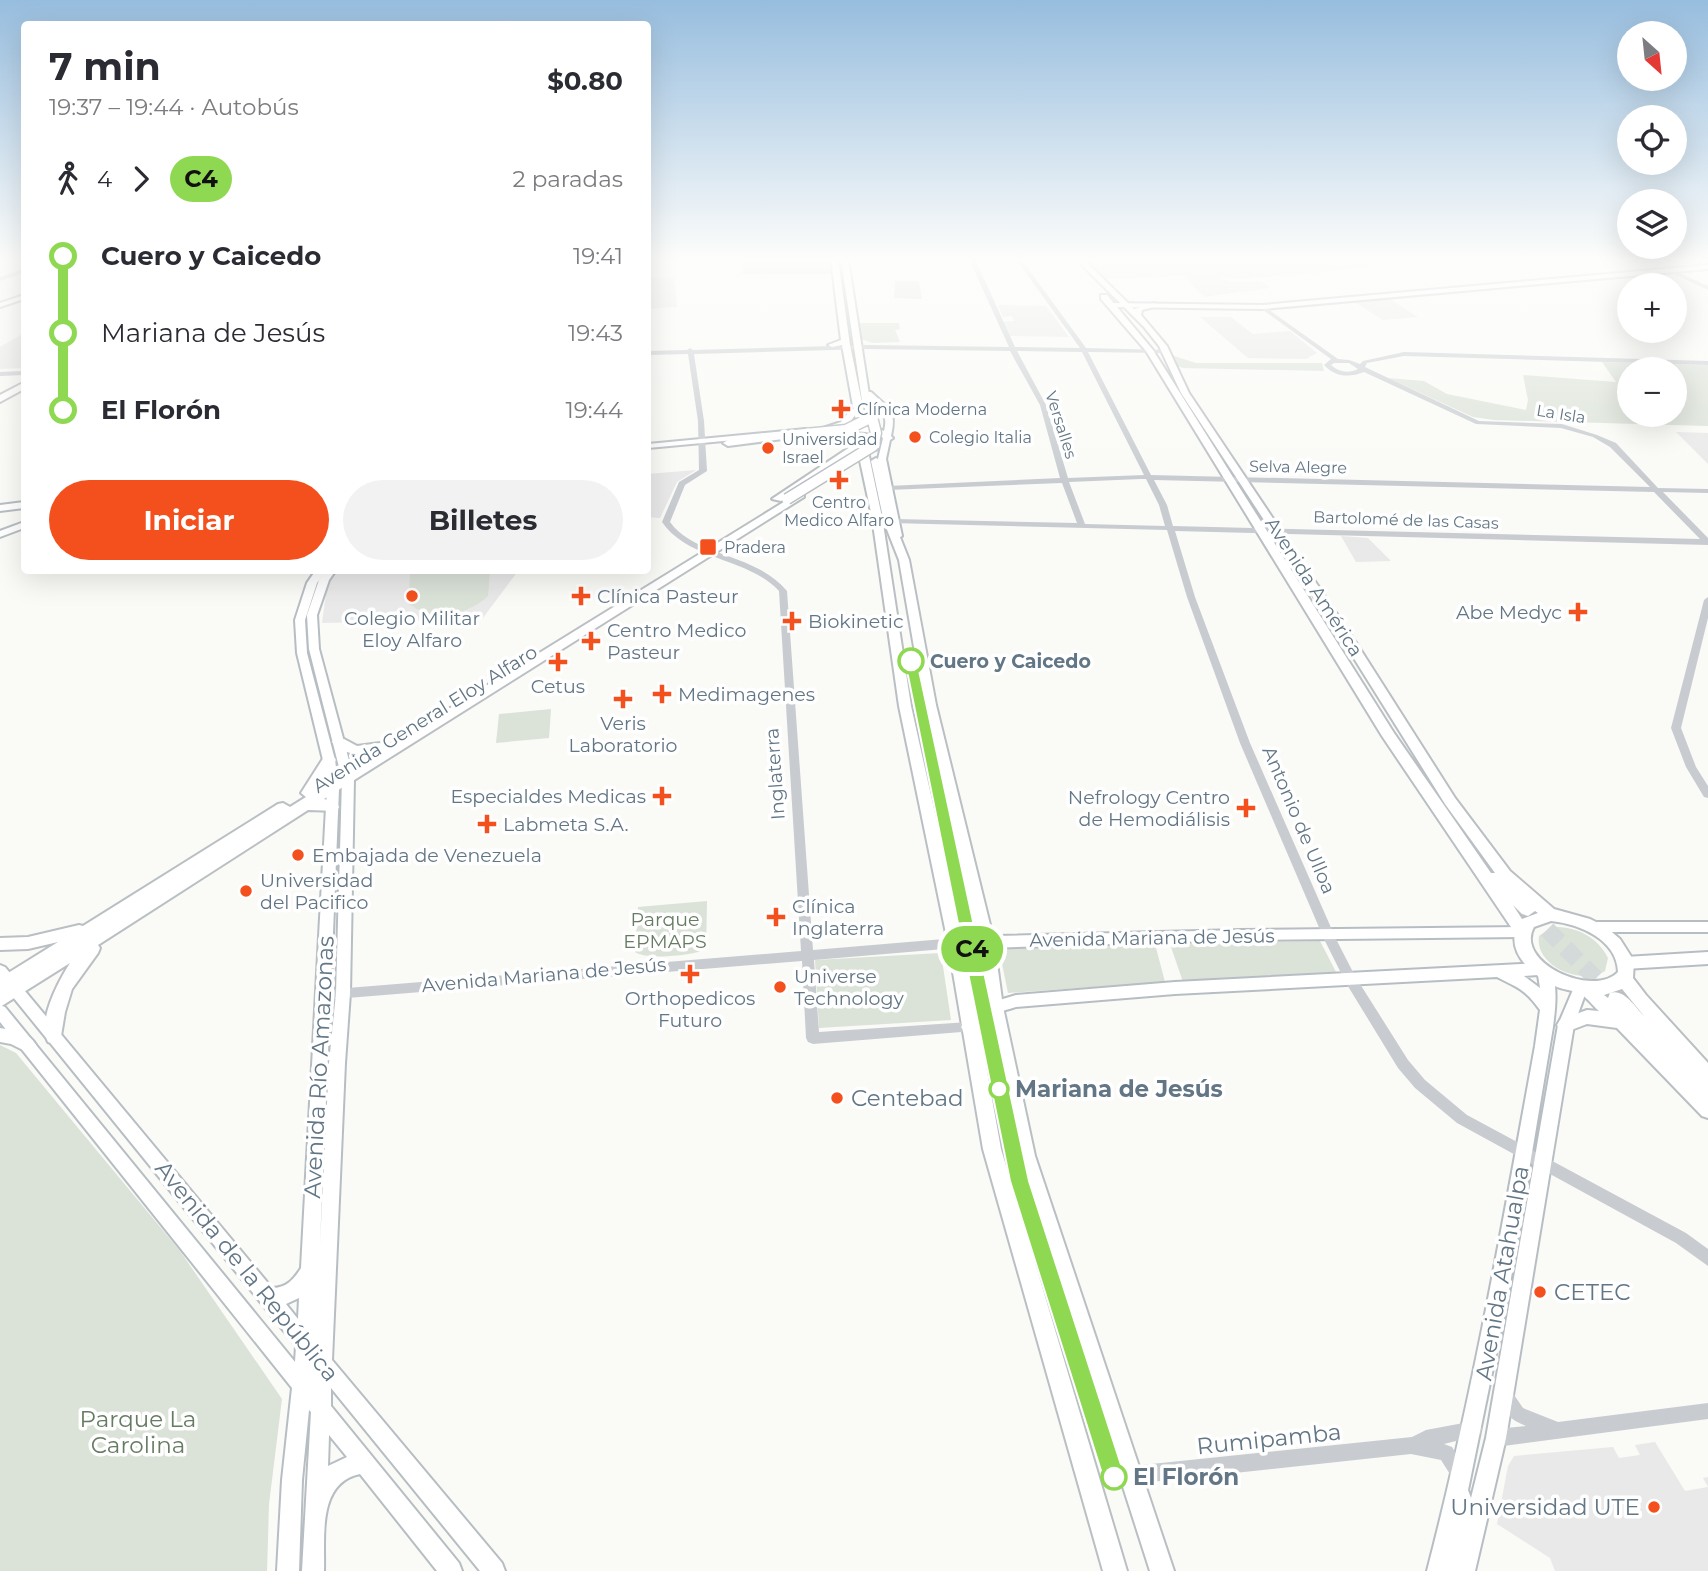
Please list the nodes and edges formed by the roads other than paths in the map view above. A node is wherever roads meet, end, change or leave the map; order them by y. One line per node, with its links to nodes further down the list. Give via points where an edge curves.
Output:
1 (844, 332): 11 (main road)
2 (855, 332): 8 (main road)
3 (1005, 332): 12 (street, Versalles)
4 (1071, 332): 13 (street, Antonio de Ulloa)
5 (1135, 332): 14 (main road, Avenida América)
6 (1151, 332): 15 (main road, Avenida América)
7 (1297, 332): 16 (street)
8 (857, 343): 9 (main road); 11 (street); 12 (street); 26 (main road)
9 (872, 344): 12 (street)
10 (831, 346): 11 (main road); 17 (street)
11 (846, 346): 29 (main road)
12 (1011, 346): 13 (street); 39 (street, Versalles, via 1043,405)
13 (1082, 348): 14 (street); 38 (street, Antonio de Ulloa)
14 (1149, 349): 15 (street); 40 (main road, Avenida América)
15 (1164, 349): 41 (main road, Avenida América, via 1185,393)
16 (1320, 350): 19 (street); 20 (street)
17 (690, 351): 18 (street); 32 (street)
18 (651, 352)
19 (1336, 360): 20 (street); 22 (street, via 1350,362)
20 (1328, 363): 22 (street, via 1335,371)
21 (1708, 363): 22 (street, via 1404,354 1365,362)
22 (1359, 370): 43 (street, La Isla, via 1479,423 1562,426 1595,436 1613,445)
23 (21, 371): 24 (street)
24 (0, 372)
25 (21, 390): 27 (main road)
26 (866, 391): 28 (main road); 29 (main road)
27 (0, 401)
28 (891, 420): 29 (main road); 31 (main road)
29 (858, 426): 30 (main road); 30 (main road, via 844,424); 31 (main road); 33 (main road, bridge); 37 (main road); 45 (main road, Avenida General Eloy Alfaro); 45 (main road, bridge, via 876,433 873,446)
30 (825, 431): 32 (main road); 33 (main road)
31 (889, 438): 42 (main road, via 881,457)
32 (703, 443): 33 (main road); 34 (main road); 58 (street, via 703,471 682,484 666,522 676,535)
33 (728, 443)
34 (651, 448)
35 (864, 456): 50 (main road)
36 (876, 461): 56 (main road, via 889,522)
37 (863, 467): 45 (main road, via 845,467); 50 (main road)
38 (1148, 477): 39 (street, Selva Alegre); 40 (street, Selva Alegre); 52 (street, Antonio de Ulloa)
39 (1063, 478): 42 (street, Selva Alegre); 51 (street, Versalles)
40 (1229, 479): 41 (street, Selva Alegre); 53 (main road, Avenida América)
41 (1244, 480): 43 (street, Selva Alegre); 54 (main road, Avenida América)
42 (888, 488): 49 (main road)
43 (1654, 489): 44 (street, Selva Alegre); 57 (street, La Isla)
44 (1708, 491)
45 (779, 503): 58 (main road, Avenida General Eloy Alfaro)
46 (0, 510): 47 (main road)
47 (21, 515)
48 (21, 518): 55 (main road)
49 (894, 521): 51 (street, Bartolomé de las Casas); 56 (main road)
50 (877, 523): 79 (main road, via 905,706)
51 (1082, 526): 52 (street, Bartolomé de las Casas)
52 (1171, 528): 53 (street, Bartolomé de las Casas); 77 (street, Antonio de Ulloa, via 1191,597 1245,743)
53 (1261, 531): 54 (street, Bartolomé de las Casas); 69 (main road, Avenida América)
54 (1277, 531): 57 (street, Bartolomé de las Casas); 69 (main road, Avenida América)
55 (0, 532)
56 (898, 540): 78 (main road, via 930,705)
57 (1708, 542)
58 (707, 548): 63 (main road, Avenida General Eloy Alfaro); 65 (main road, Avenida General Eloy Alfaro); 81 (street, Inglaterra, via 770,578 783,591)
59 (318, 574): 64 (main road, Avenida Río Amazonas, via 300,620 302,653)
60 (328, 574): 62 (main road, Avenida Río Amazonas, via 312,615 314,649)
61 (1708, 600): 67 (street, via 1676,728 1691,767)
62 (339, 742): 63 (main road, via 358,751); 65 (main road, Avenida Río Amazonas)
63 (380, 747): 65 (main road, Avenida General Eloy Alfaro)
64 (329, 760): 66 (main road, Avenida Río Amazonas); 68 (main road)
65 (347, 774): 66 (main road, Avenida General Eloy Alfaro); 89 (main road, Avenida Río Amazonas)
66 (332, 784): 68 (main road, Avenida General Eloy Alfaro); 70 (main road, Avenida Río Amazonas)
67 (1708, 794)
68 (305, 800): 70 (main road); 75 (main road, Avenida General Eloy Alfaro)
69 (1444, 805): 71 (main road, via 1504,889); 72 (main road, Avenida América, via 1505,875); 76 (main road, Avenida América)
70 (332, 807): 90 (main road, Avenida Río Amazonas)
71 (1528, 910)
72 (1550, 915): 73 (main road); 76 (main road, via 1537,917)
73 (1593, 927): 74 (main road); 83 (main road, via 1615,944)
74 (1708, 927)
75 (99, 930): 80 (main road); 87 (main road, Avenida General Eloy Alfaro); 100 (main road, via 65,985)
76 (1522, 932): 77 (main road, Avenida Mariana de Jesús); 85 (main road, via 1523,948)
77 (1328, 935): 78 (main road, Avenida Mariana de Jesús); 86 (street, Antonio de Ulloa)
78 (986, 942): 79 (main road, Avenida Mariana de Jesús); 93 (main road)
79 (956, 943): 81 (street, Avenida Mariana de Jesús); 98 (main road)
80 (0, 944)
81 (807, 954): 89 (street, Avenida Mariana de Jesús); 98 (street, Inglaterra, via 813,1038)
82 (1708, 958): 83 (main road)
83 (1625, 970): 88 (main road, via 1616,986); 102 (main road, via 1640,1000)
84 (1492, 971): 85 (main road); 86 (main road); 94 (main road, via 1518,978)
85 (1542, 971): 88 (main road); 94 (main road, Avenida Atahualpa)
86 (1350, 979): 93 (main road, via 1040,999); 105 (street, Antonio de Ulloa, via 1420,1084 1462,1119)
87 (5, 985): 92 (main road, Avenida General Eloy Alfaro); 100 (main road, Avenida de la República)
88 (1583, 989): 96 (main road); 97 (main road, Avenida Atahualpa)
89 (343, 993): 90 (street, Avenida Mariana de Jesús); 111 (main road, Avenida Río Amazonas)
90 (323, 995): 108 (main road, Avenida Río Amazonas)
91 (1616, 999): 103 (main road)
92 (0, 1000)
93 (995, 1007): 98 (main road); 121 (main road, via 1026,1156)
94 (1547, 1009): 105 (main road, Avenida Atahualpa)
95 (0, 1011): 101 (main road, Avenida de la República)
96 (1622, 1021): 97 (main road, via 1587,1017); 104 (main road)
97 (1566, 1025): 106 (main road, Avenida Atahualpa)
98 (969, 1027): 129 (main road, via 995,1160)
99 (0, 1035): 101 (main road)
100 (54, 1037): 109 (main road, Avenida de la República)
101 (27, 1045): 112 (main road, Avenida de la República)
102 (1708, 1075)
103 (1708, 1095)
104 (1708, 1110)
105 (1524, 1153): 106 (street, Antonio de Ulloa); 116 (main road, Avenida Atahualpa)
106 (1544, 1164): 107 (street, Antonio de Ulloa, via 1681,1238); 113 (main road, Avenida Atahualpa)
107 (1708, 1258)
108 (309, 1267): 109 (main road, via 304,1281 293,1291 278,1298); 110 (main road, Avenida Río Amazonas)
109 (268, 1296): 110 (main road, Avenida de la República)
110 (306, 1343): 111 (main road, Avenida de la República); 112 (main road, Avenida Río Amazonas)
111 (324, 1364): 115 (main road, Avenida Río Amazonas); 128 (main road, Avenida de la República)
112 (302, 1387): 115 (main road, Avenida de la República); 125 (main road, Avenida Río Amazonas)
113 (1503, 1394): 117 (street, via 1517,1414); 118 (main road, Avenida Atahualpa)
114 (1708, 1411): 117 (street)
115 (321, 1412): 120 (main road, Avenida de la República); 124 (main road, Avenida Río Amazonas)
116 (1474, 1429): 119 (street, Rumipamba); 123 (main road, Avenida Atahualpa)
117 (1558, 1430): 118 (street)
118 (1496, 1438): 122 (main road, Avenida Atahualpa)
119 (1411, 1445): 121 (street, Rumipamba); 123 (street, Rumipamba, via 1446,1453)
120 (363, 1463): 124 (main road, via 339,1469 328,1479); 127 (main road, Avenida de la República)
121 (1132, 1475): 130 (main road)
122 (1487, 1478): 133 (main road, via 1476,1500); 134 (main road, Avenida Atahualpa)
123 (1461, 1482): 131 (main road, Avenida Atahualpa); 132 (main road, via 1462,1514)
124 (315, 1521): 126 (main road, Avenida Río Amazonas)
125 (288, 1571)
126 (313, 1571)
127 (451, 1571)
128 (494, 1571)
129 (1115, 1571)
130 (1162, 1571)
131 (1438, 1571)
132 (1448, 1571)
133 (1457, 1571)
134 (1464, 1571)

